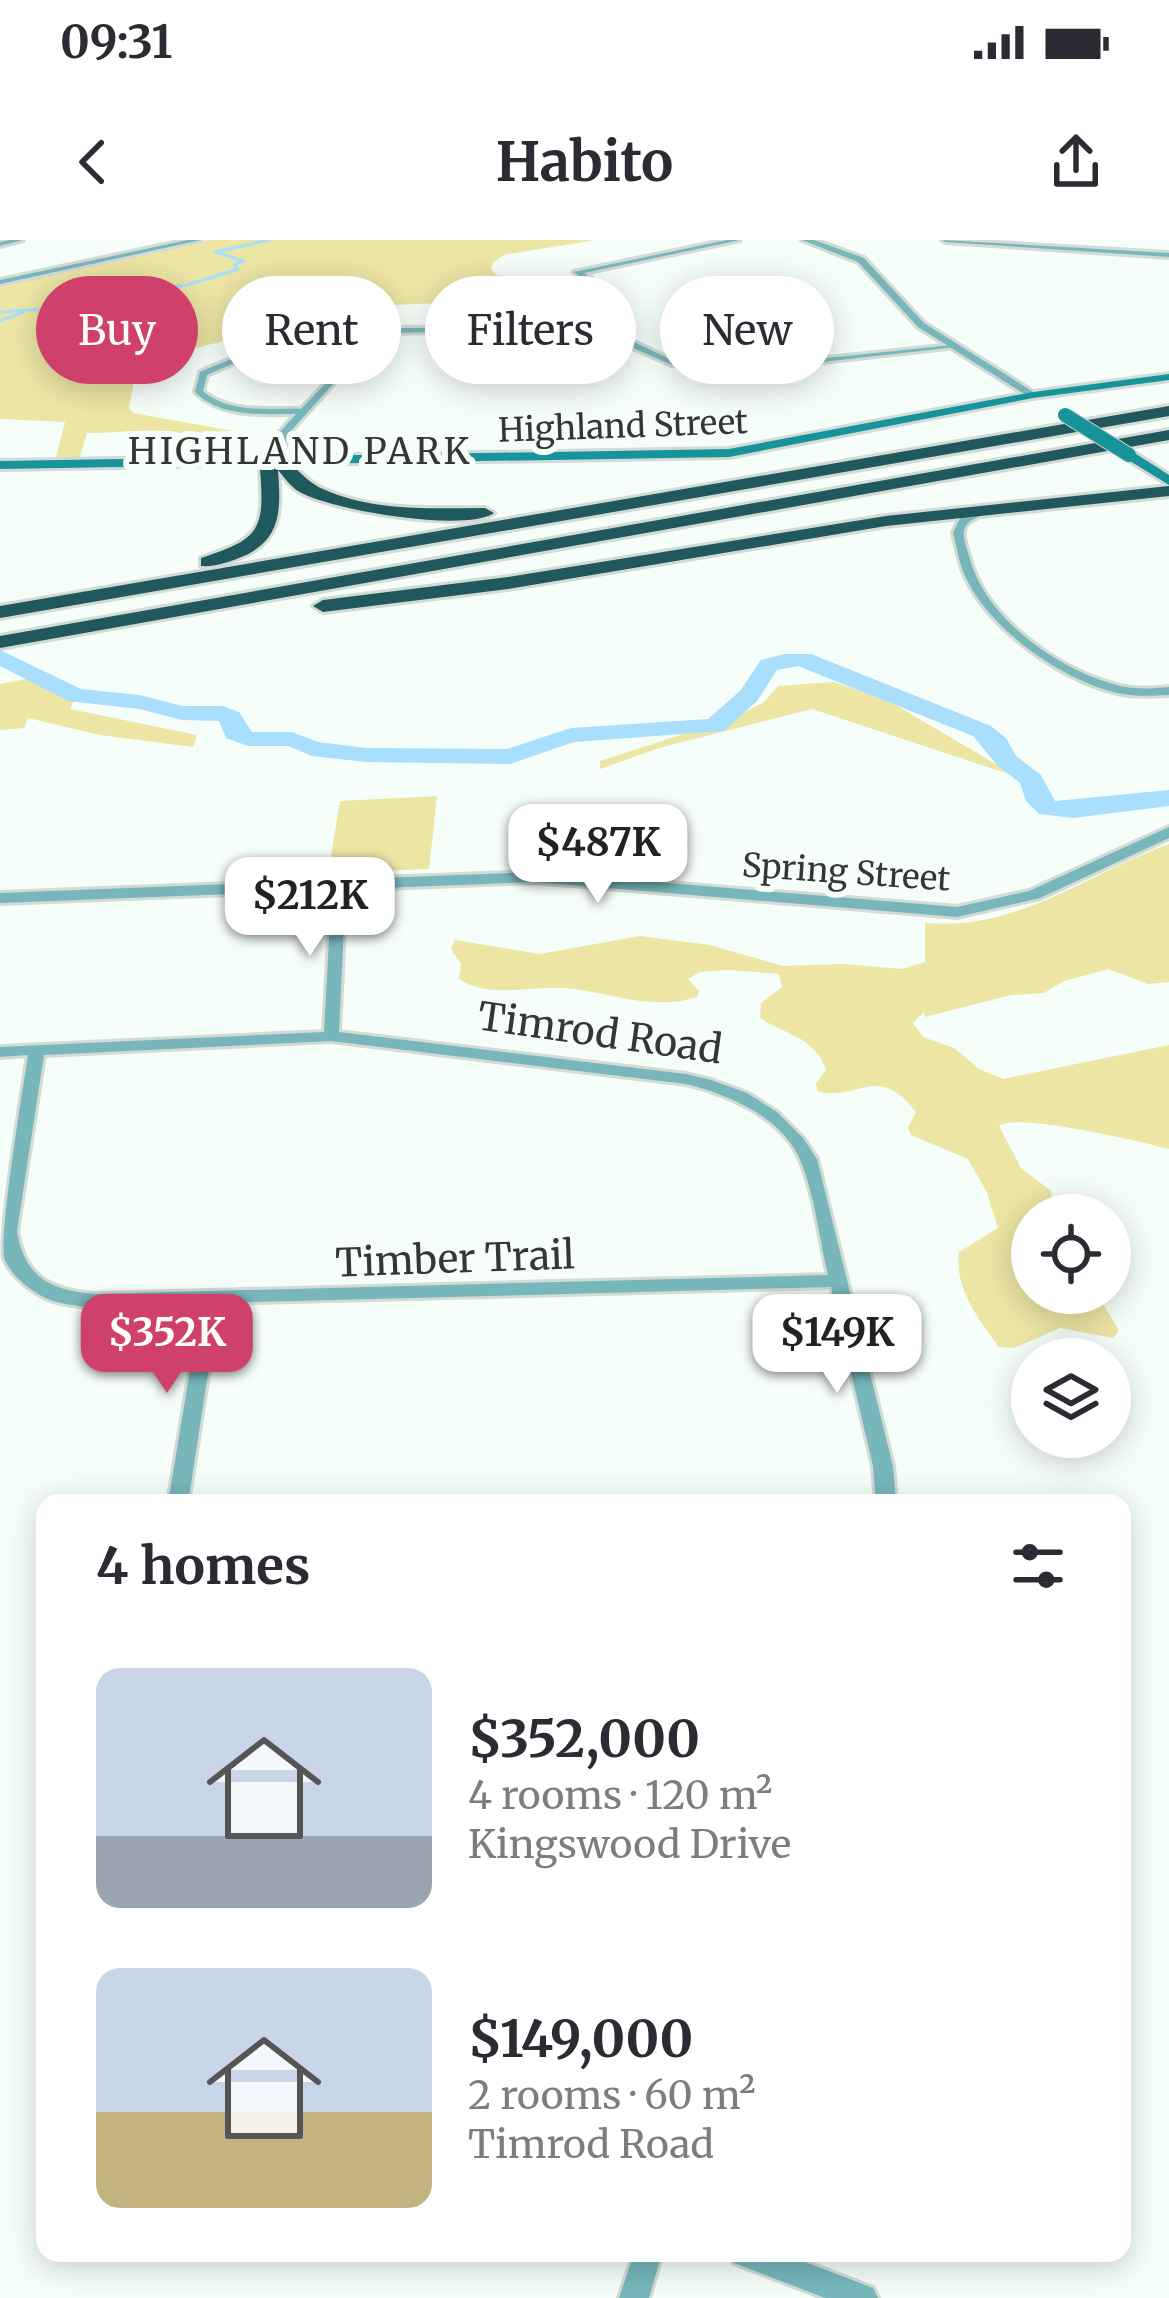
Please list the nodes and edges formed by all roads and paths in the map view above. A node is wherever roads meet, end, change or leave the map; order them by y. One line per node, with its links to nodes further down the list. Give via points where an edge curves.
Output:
1 (20, 240): 6 (street)
2 (198, 240): 8 (street)
3 (736, 240): 9 (street, via 578,272 598,288 629,343 672,362 759,367)
4 (806, 240): 9 (street, via 861,260 908,314)
5 (946, 240): 7 (street)
6 (0, 244)
7 (1169, 255)
8 (0, 282)
9 (952, 347): 13 (street)
10 (222, 365): 15 (street, via 203,374 204,399)
11 (1169, 377): 13 (main road, Highland Street)
12 (329, 384): 15 (street)
13 (1033, 395): 17 (main road, Highland Street, via 745,452); 19 (main road, bridge)
14 (1169, 411): 20 (highway)
15 (304, 412): 17 (street, via 282,435)
16 (1169, 435): 24 (highway)
17 (277, 461): 18 (main road, Highland Street); 20 (highway, via 325,496 423,512 539,510); 23 (highway, via 269,470 272,524 241,550)
18 (0, 465)
19 (1169, 481)
20 (708, 490): 23 (highway)
21 (1169, 491): 22 (highway)
22 (987, 510): 24 (highway, via 466,589); 26 (street, via 958,531 972,582 998,616 1074,671 1130,691)
23 (0, 609)
24 (56, 636): 25 (highway)
25 (0, 645)
26 (1169, 691)
27 (1169, 832): 28 (street, Spring Street, via 1034,895 957,911 578,878)
28 (339, 884): 29 (street, Spring Street); 30 (street)
29 (0, 898)
30 (331, 1036): 31 (street, Timrod Road); 33 (street, Timrod Road, via 726,1088 761,1105 809,1159)
31 (37, 1051): 32 (street, Timrod Road); 34 (street, Timber Trail, via 8,1231 13,1258 61,1297)
32 (0, 1052)
33 (837, 1281): 34 (street, Timber Trail); 36 (street, Timrod Road)
34 (211, 1298): 35 (street)
35 (179, 1494)
36 (885, 1494)
37 (645, 2262): 39 (street)
38 (768, 2262): 40 (street)
39 (634, 2298)
40 (863, 2298)

